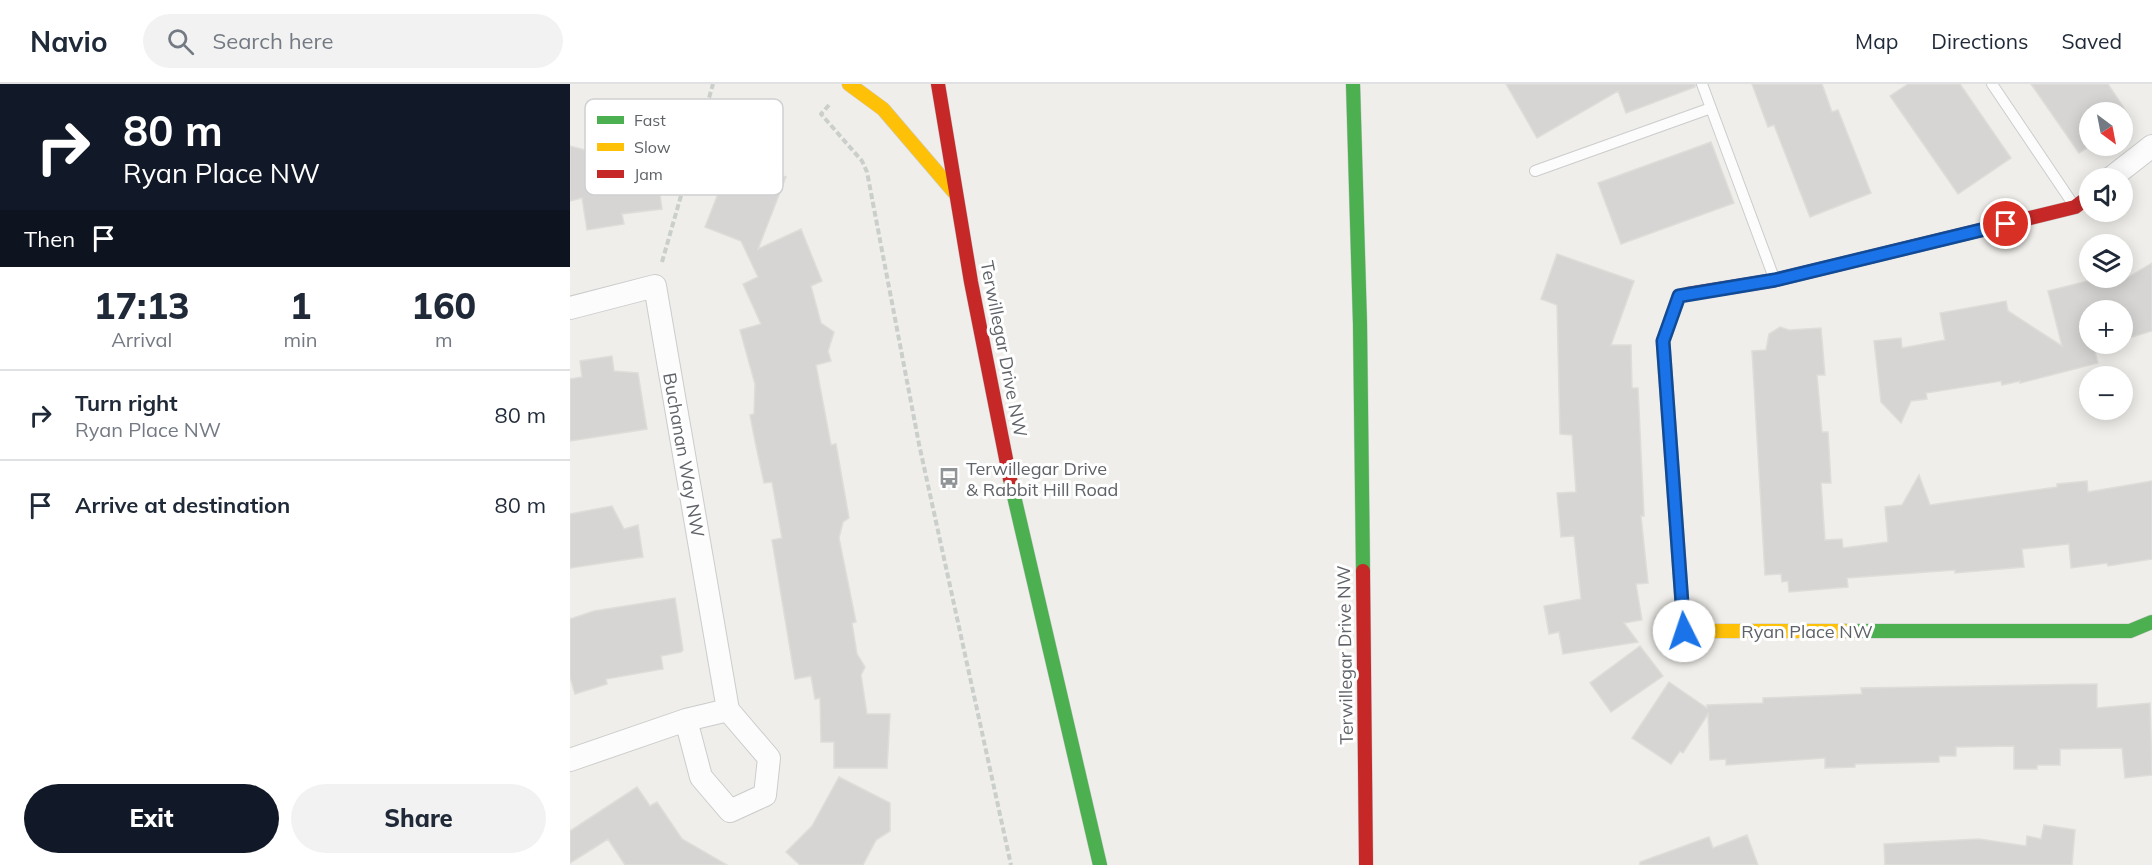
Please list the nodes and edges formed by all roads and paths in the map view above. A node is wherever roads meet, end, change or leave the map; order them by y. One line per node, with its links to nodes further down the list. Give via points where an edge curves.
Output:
1 (713, 84): 7 (path)
2 (849, 84): 13 (main road, via 897,123)
3 (938, 84): 13 (main road, Terwillegar Drive NW)
4 (1353, 84): 26 (main road, Terwillegar Drive NW, via 1360,324)
5 (1702, 84): 9 (lane)
6 (1992, 84): 16 (lane)
7 (709, 99)
8 (830, 103): 24 (path, via 821,114 867,172 919,444)
9 (1711, 108): 12 (lane); 17 (lane)
10 (2152, 146): 11 (street)
11 (2124, 168)
12 (1535, 171)
13 (955, 194): 25 (main road, Terwillegar Drive NW, via 1036,596)
14 (681, 195): 18 (path)
15 (2079, 204): 16 (main road, Ryan Place NW)
16 (2075, 207): 17 (main road, Ryan Place NW)
17 (1775, 280): 20 (main road, Ryan Place NW, via 1679,296 1663,341 1684,631 2130,631)
18 (655, 286): 19 (street); 21 (street, Buchanan Way NW)
19 (570, 308)
20 (2152, 622)
21 (728, 710): 22 (street); 22 (street, via 769,758 765,795 730,811 701,777)
22 (686, 720): 23 (street)
23 (570, 760)
24 (1011, 865)
25 (1100, 865)
26 (1366, 865)

